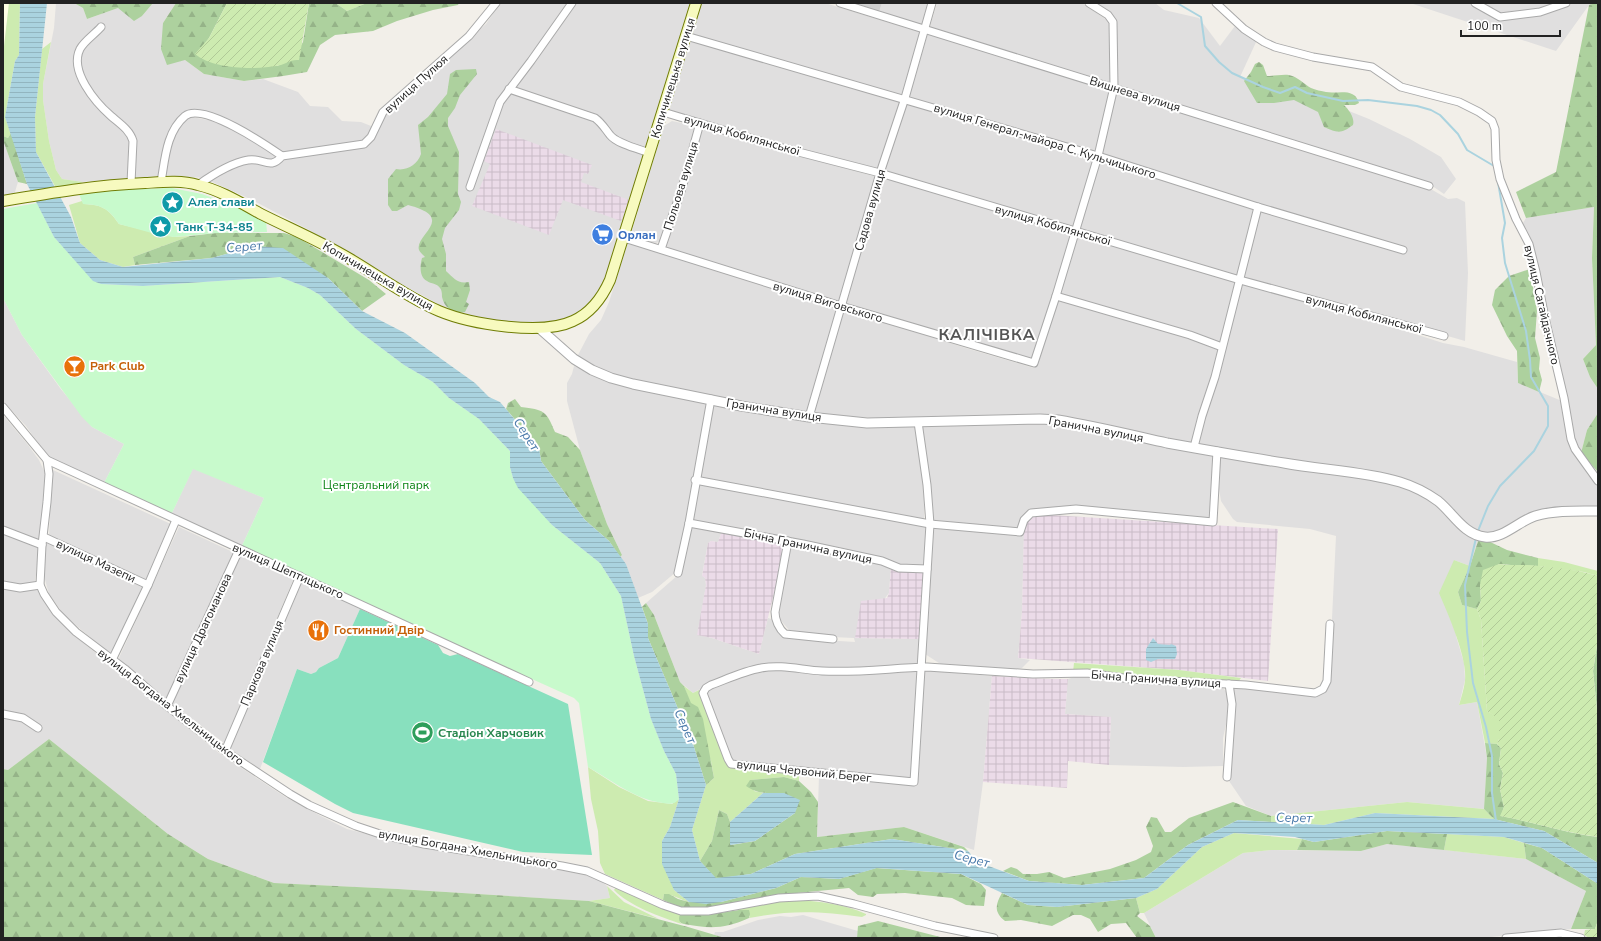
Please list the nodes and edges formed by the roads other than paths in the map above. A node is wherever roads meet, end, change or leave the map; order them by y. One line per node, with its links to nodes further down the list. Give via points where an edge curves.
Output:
1 (496, 3): 19 (street, вулиця Пулюя, via 469,36 383,112 364,144)
2 (572, 3): 14 (street)
3 (696, 3): 12 (main road, Копичинецька вулиця)
4 (840, 3): 11 (street, Вишнева вулиця)
5 (932, 3): 11 (street, Садова вулиця)
6 (1089, 3): 13 (street, via 1108,15 1112,22)
7 (1216, 3): 47 (street, вулиця Сагайдачного, via 1244,29 1275,47 1318,58 1372,67 1401,87 1458,102 1492,121 1500,179 1527,239 1536,272 1572,443)
8 (1474, 3): 9 (street, via 1500,17 1540,12)
9 (1566, 3)
10 (101, 27): 23 (street, via 80,48 76,64 80,77 102,106 132,134)
11 (924, 28): 13 (street, Вишнева вулиця); 15 (street, Садова вулиця)
12 (686, 36): 15 (street, вулиця Генерал-майора С. Кульчицького); 16 (main road, Копичинецька вулиця)
13 (1114, 87): 20 (street); 25 (street, Вишнева вулиця)
14 (509, 89): 18 (street, Копичинецька вулиця, via 595,118 610,136); 26 (street, via 500,102)
15 (905, 98): 20 (street, вулиця Генерал-майора С. Кульчицького); 21 (street, Садова вулиця)
16 (663, 112): 17 (street, вулиця Кобилянської); 18 (main road, Копичинецька вулиця)
17 (700, 124): 21 (street, вулиця Кобилянської); 31 (street, Польова вулиця)
18 (650, 153): 30 (main road, Копичинецька вулиця)
19 (282, 156): 22 (street, via 229,124 203,115 189,114 181,121 166,150); 24 (street, вулиця Пулюя, via 278,162 271,164 245,161 217,173)
20 (1098, 156): 28 (street, вулиця Генерал-майора С. Кульчицького); 29 (street)
21 (880, 173): 29 (street, вулиця Кобилянської); 35 (street, Садова вулиця)
22 (161, 182): 23 (main road, Копичинецька вулиця); 24 (main road, Копичинецька вулиця)
23 (131, 183): 27 (main road, Копичинецька вулиця)
24 (198, 185): 36 (main road, Копичинецька вулиця, via 220,193 348,258 440,311 481,322)
25 (1429, 186)
26 (470, 187)
27 (3, 201)
28 (1258, 207): 32 (street, вулиця Генерал-майора С. Кульчицького); 33 (street)
29 (1076, 231): 33 (street, вулиця Кобилянської); 34 (street)
30 (624, 238): 31 (street, вулиця Виговського); 36 (main road, Копичинецька вулиця, via 610,280 595,304 573,322)
31 (661, 249): 35 (street, вулиця Виговського)
32 (1403, 250)
33 (1240, 280): 37 (street, вулиця Кобилянської); 38 (street)
34 (1056, 296): 35 (street, вулиця Виговського, via 1034,363); 38 (street)
35 (841, 306): 41 (street, Садова вулиця)
36 (540, 328): 39 (street, Гранична вулиця, via 574,359 601,374 621,381)
37 (1444, 336)
38 (1222, 346): 43 (street)
39 (711, 399): 41 (street, Гранична вулиця); 46 (street)
40 (3, 407): 45 (street)
41 (809, 417): 42 (street, Гранична вулиця, via 867,423)
42 (918, 422): 43 (street, Гранична вулиця, via 1049,419); 51 (street)
43 (1194, 447): 44 (street, Гранична вулиця)
44 (1217, 451): 48 (street, Гранична вулиця, via 1404,483 1436,500 1466,529 1486,537 1500,534 1537,516 1559,512); 51 (street, via 1213,522 1082,509 1031,513 1024,520 1020,532)
45 (47, 460): 49 (street, вулиця Шептицького); 54 (street)
46 (695, 480): 50 (street); 51 (street)
47 (1598, 480)
48 (1598, 511)
49 (176, 520): 55 (street, вулиця Шептицького); 61 (street, вулиця Мазепи)
50 (689, 523): 53 (street, Бічна Гранична вулиця); 57 (street)
51 (930, 524): 56 (street)
52 (3, 530): 54 (street, вулиця Мазепи)
53 (788, 540): 56 (street, Бічна Гранична вулиця, via 882,561 899,568); 63 (street, via 775,612 776,622 785,634)
54 (43, 541): 60 (street); 61 (street, вулиця Мазепи)
55 (239, 550): 58 (street, вулиця Шептицького); 68 (street, вулиця Драгоманова)
56 (927, 568): 65 (street)
57 (678, 573)
58 (300, 576): 66 (street, вулиця Шептицького); 71 (street, Паркова вулиця)
59 (3, 585): 60 (street, via 20,588)
60 (40, 585): 64 (street, вулиця Богдана Хмельницького, via 56,612 66,623)
61 (148, 585): 64 (street, вулиця Мазепи)
62 (1330, 624): 67 (street, Бічна Гранична вулиця, via 1327,678 1321,691)
63 (833, 639)
64 (112, 660): 68 (street, вулиця Богдана Хмельницького, via 126,669)
65 (922, 667): 65 (street, вулиця Червоний Берег, via 914,782 733,765 728,759 703,692 711,685 763,667 830,672); 67 (street, Бічна Гранична вулиця, via 1033,674 1087,673 1131,679)
66 (529, 682)
67 (1229, 684): 72 (street, via 1232,704)
68 (167, 706): 71 (street, вулиця Богдана Хмельницького)
69 (3, 714): 70 (street, via 23,718)
70 (38, 728)
71 (225, 751): 73 (street, вулиця Богдана Хмельницького, via 296,798 362,829 424,844 582,870 681,911 708,911 779,898 818,896 935,926)
72 (1227, 777)
73 (994, 938)
74 (1506, 938): 75 (street, via 1561,932)
75 (1581, 938)

